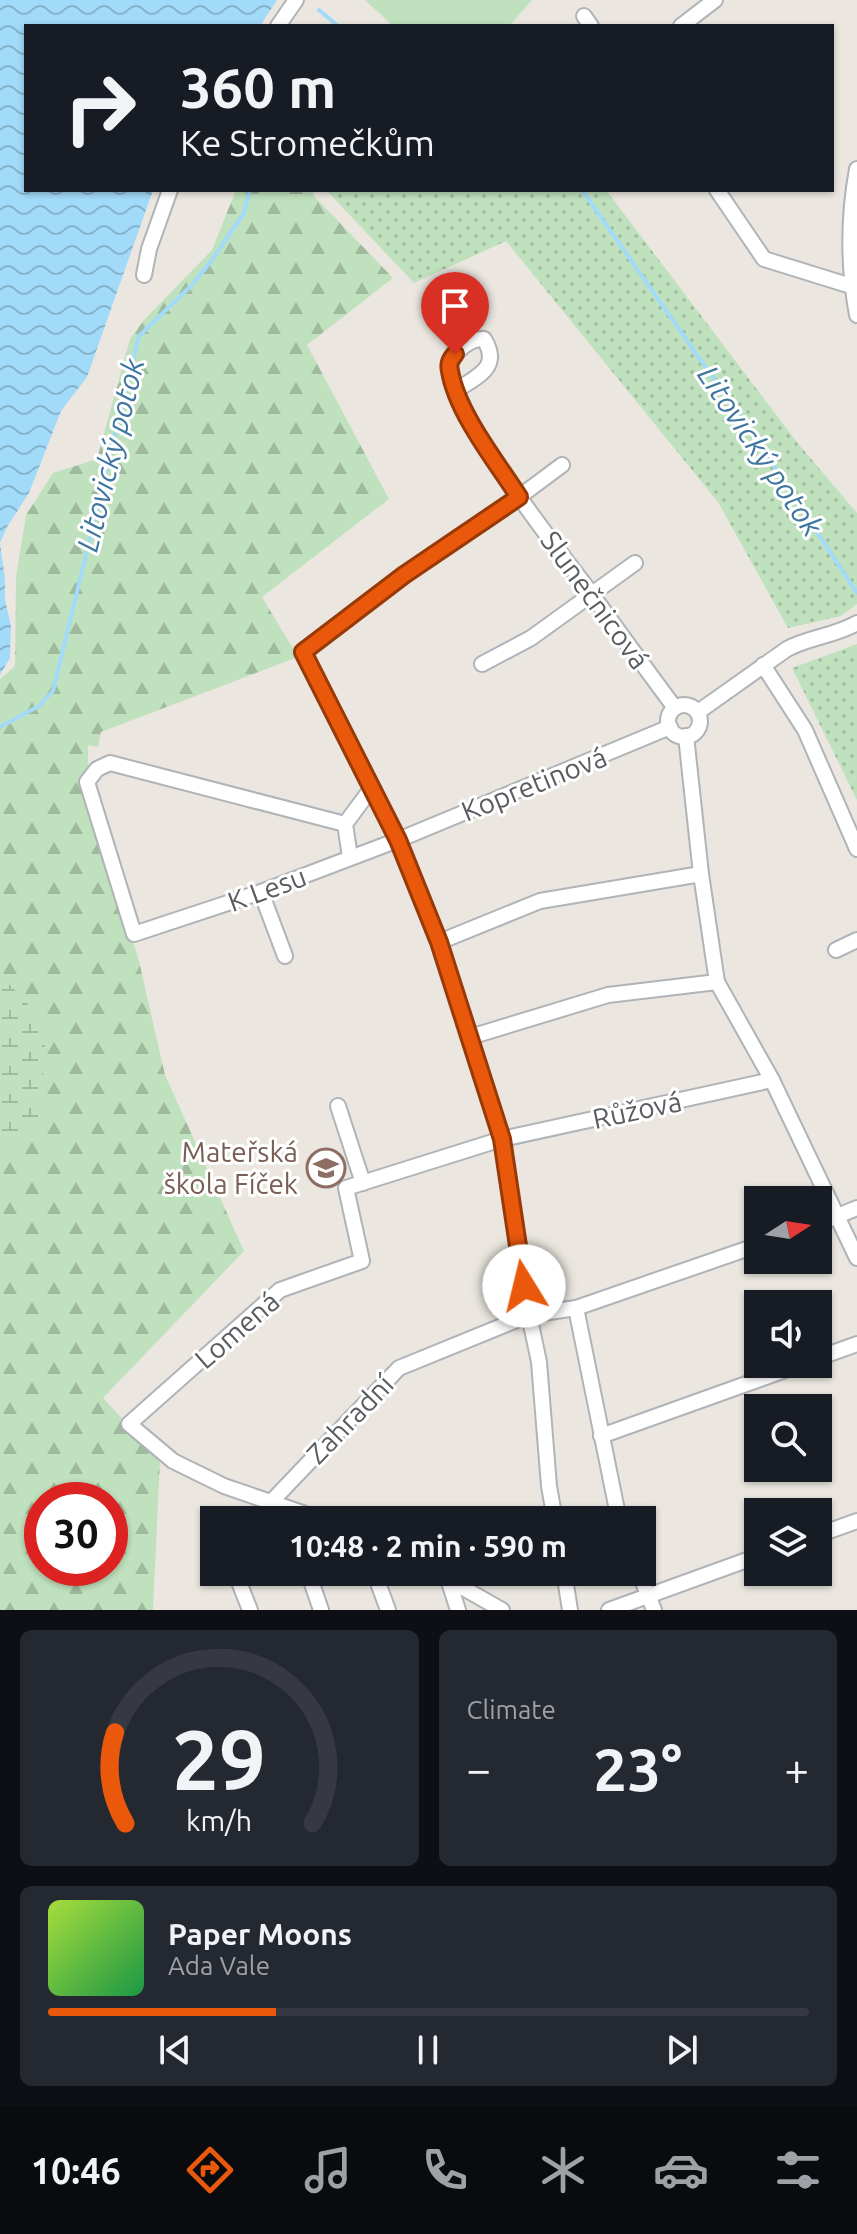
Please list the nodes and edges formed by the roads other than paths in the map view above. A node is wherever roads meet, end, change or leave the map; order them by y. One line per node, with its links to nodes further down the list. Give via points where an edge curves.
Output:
1 (296, 0): 3 (street)
2 (715, 0): 4 (street)
3 (279, 24)
4 (684, 24)
5 (857, 169): 9 (street, via 850,210)
6 (169, 192): 8 (street)
7 (718, 192): 9 (street, via 764,259)
8 (144, 275)
9 (851, 286): 10 (street)
10 (857, 315)
11 (457, 390): 11 (street, Slunečnicová, via 450,361 469,343 484,339 492,360); 13 (street, Slunečnicová)
12 (562, 465): 13 (street)
13 (519, 497): 15 (street, Slunečnicová); 23 (street, via 303,652)
14 (635, 563): 15 (street)
15 (592, 595): 17 (street, via 531,638); 19 (street, Slunečnicová)
16 (857, 623): 18 (street, via 799,642)
17 (482, 664)
18 (763, 665): 20 (street); 26 (street, via 805,730)
19 (675, 708): 20 (street, via 685,705); 21 (street)
20 (698, 712): 22 (street, via 699,728)
21 (670, 727): 22 (street); 25 (street, Kopretinová)
22 (686, 736): 28 (street)
23 (371, 789): 24 (street); 25 (street)
24 (345, 824): 27 (street); 29 (street, K Lesu, via 110,763 87,782 134,934)
25 (398, 840): 27 (street, K Lesu); 31 (street)
26 (857, 849)
27 (350, 857): 29 (street, K Lesu)
28 (701, 874): 31 (street, via 540,901); 34 (street)
29 (261, 892): 33 (street)
30 (857, 940): 32 (street)
31 (439, 942): 35 (street)
32 (836, 950)
33 (285, 956)
34 (717, 982): 35 (street, via 608,995); 36 (street)
35 (470, 1037): 38 (street)
36 (772, 1080): 38 (street, Růžová); 41 (street)
37 (338, 1106): 39 (street)
38 (502, 1139): 39 (street); 46 (street)
39 (363, 1183): 51 (street, Lomená, via 346,1188 362,1261 280,1290 129,1424 173,1461)
40 (857, 1208): 41 (street)
41 (837, 1217): 42 (street); 44 (street)
42 (832, 1219)
43 (744, 1250): 45 (street, Zahradní)
44 (857, 1258)
45 (576, 1308): 46 (street, Zahradní); 50 (street)
46 (529, 1315): 51 (street, Zahradní, via 399,1368); 53 (street, via 539,1362)
47 (857, 1344): 48 (street)
48 (832, 1353)
49 (763, 1378): 50 (street)
50 (601, 1436): 54 (street)
51 (271, 1502): 52 (street)
52 (278, 1506)
53 (553, 1506)
54 (616, 1506)
55 (857, 1521): 56 (street)
56 (832, 1530)
57 (744, 1562): 64 (street)
58 (241, 1586): 65 (street)
59 (313, 1586): 66 (street)
60 (379, 1586): 67 (street)
61 (447, 1586): 68 (street)
62 (461, 1586): 69 (street)
63 (566, 1586): 70 (street)
64 (651, 1603): 71 (street)
65 (250, 1610)
66 (321, 1610)
67 (388, 1610)
68 (458, 1610)
69 (502, 1610)
70 (570, 1610)
71 (609, 1610)

